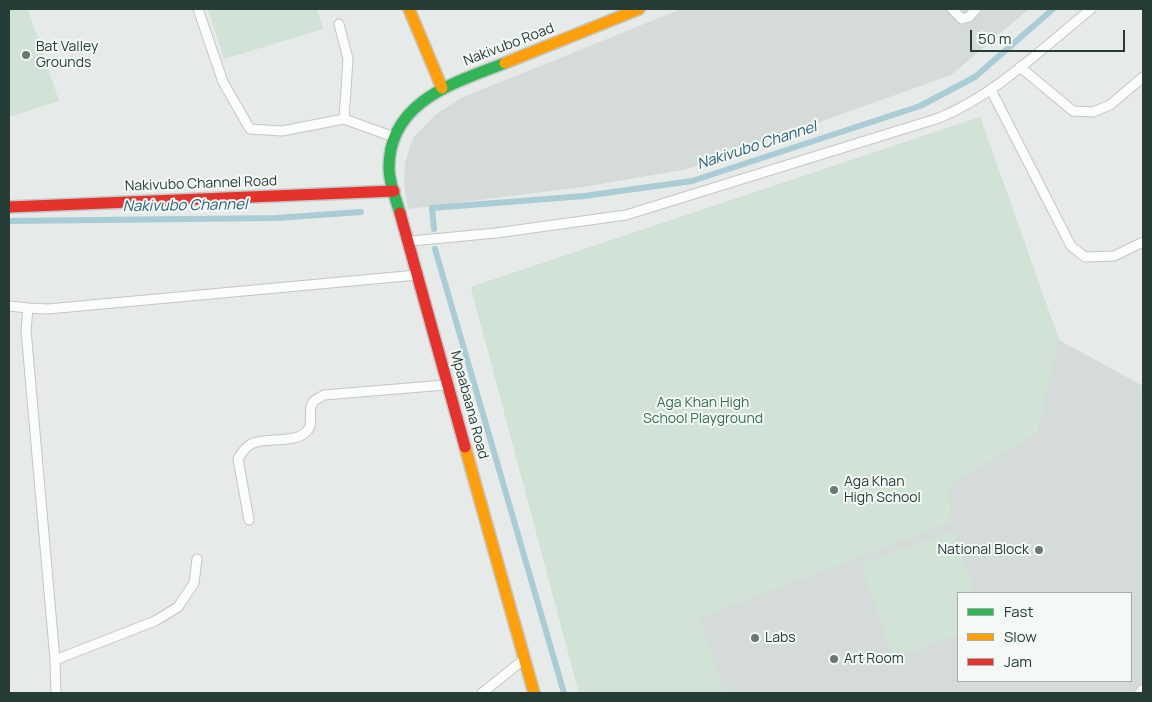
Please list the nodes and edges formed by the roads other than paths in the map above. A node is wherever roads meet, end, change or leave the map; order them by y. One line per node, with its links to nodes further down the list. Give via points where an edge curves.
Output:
1 (198, 9): 12 (lane, via 223,82 250,129 282,131)
2 (409, 9): 10 (street)
3 (639, 9): 10 (street, Nakivubo Road)
4 (952, 9): 5 (lane, via 965,19)
5 (976, 9)
6 (1091, 9): 8 (lane)
7 (339, 24): 12 (lane, via 348,59)
8 (1020, 66): 9 (lane, via 1073,111 1093,112 1110,106); 11 (lane)
9 (1143, 77)
10 (442, 88): 13 (street, Nakivubo Road, via 418,104)
11 (991, 90): 17 (lane, via 962,109 939,118 626,215); 18 (lane, via 1071,246 1085,257 1114,256)
12 (344, 119): 14 (lane)
13 (400, 124): 14 (street, Mpaabaana Road)
14 (394, 137): 15 (street, Mpaabaana Road, via 389,170)
15 (394, 191): 16 (street, Nakivubo Channel Road); 17 (street, Mpaabaana Road)
16 (9, 207)
17 (408, 242): 19 (street, Mpaabaana Road)
18 (1143, 242)
19 (418, 275): 21 (lane, via 48,309); 22 (street, Mpaabaana Road)
20 (9, 306): 21 (lane)
21 (28, 308): 25 (lane, via 26,330)
22 (448, 385): 23 (lane, via 324,395 314,401 308,431 300,436 251,444 241,452 238,459); 26 (street, Mpaabaana Road)
23 (249, 520)
24 (197, 559): 25 (lane, via 194,583 178,607 155,622)
25 (55, 660): 28 (lane)
26 (524, 660): 29 (lane); 30 (street, Mpaabaana Road)
27 (1143, 689): 31 (lane)
28 (56, 693)
29 (482, 693)
30 (534, 693)
31 (1140, 693)

